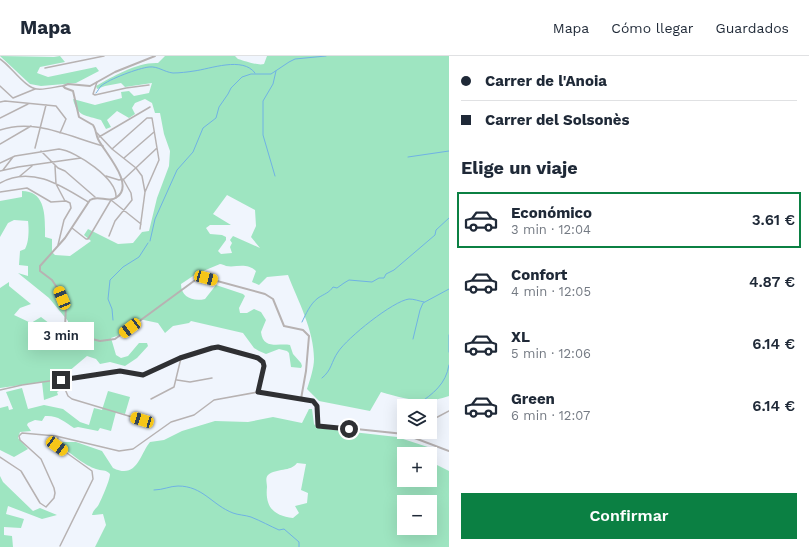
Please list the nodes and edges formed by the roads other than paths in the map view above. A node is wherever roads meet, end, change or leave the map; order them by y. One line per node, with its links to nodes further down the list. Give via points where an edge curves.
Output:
1 (104, 56): 4 (street)
2 (155, 56): 5 (street)
3 (0, 59): 9 (street)
4 (45, 68)
5 (97, 82): 6 (street, via 92,92 95,95); 8 (street, via 88,86)
6 (149, 85)
7 (0, 86): 10 (street)
8 (63, 86): 9 (street); 21 (street, via 73,91 79,117 92,123)
9 (35, 89): 10 (street)
10 (13, 98): 12 (street)
11 (0, 102): 12 (street)
12 (16, 102): 13 (street)
13 (28, 104): 14 (street); 16 (street)
14 (46, 105): 18 (street); 22 (street, via 56,106 65,116 66,121)
15 (150, 106): 23 (street)
16 (0, 118)
17 (31, 126): 18 (street); 19 (street); 24 (street)
18 (40, 127): 22 (street); 26 (street)
19 (0, 130)
20 (155, 131): 27 (street); 28 (street, via 152,118 147,118); 32 (street)
21 (96, 132): 23 (street); 25 (street)
22 (60, 133): 25 (street)
23 (99, 137): 28 (street)
24 (0, 144)
25 (103, 146): 42 (street)
26 (35, 148)
27 (158, 148): 37 (street); 46 (street, via 159,164)
28 (112, 150): 32 (street)
29 (41, 151): 30 (street); 31 (street, via 66,150); 34 (street)
30 (14, 156): 33 (street); 38 (street)
31 (81, 158): 34 (street); 41 (street)
32 (124, 158): 37 (street)
33 (0, 163)
34 (52, 163): 35 (street); 36 (street)
35 (34, 165): 38 (street); 40 (street)
36 (55, 166): 44 (street); 47 (street, via 65,171)
37 (136, 168): 42 (street); 46 (street, via 142,176)
38 (3, 170): 39 (street)
39 (0, 171)
40 (20, 176): 43 (street); 44 (street, via 39,177)
41 (105, 176): 42 (street); 48 (street, via 115,190)
42 (123, 179): 48 (street, via 121,193); 52 (street, via 132,197)
43 (0, 183)
44 (56, 184): 50 (street); 51 (street)
45 (0, 192): 50 (street, via 26,188 51,202)
46 (145, 192): 53 (street)
47 (95, 198): 49 (street); 51 (street)
48 (116, 198): 49 (street)
49 (111, 200): 52 (street); 54 (street, via 88,239)
50 (65, 201): 57 (street, via 71,208 64,220)
51 (89, 202): 54 (street)
52 (124, 211): 53 (street); 56 (street, via 115,221)
53 (141, 224): 55 (street)
54 (72, 228): 57 (street)
55 (140, 229)
56 (109, 236)
57 (57, 248): 65 (street, via 40,271 52,280 58,289 66,310 67,331 98,340 115,339 200,277 265,294 273,299 284,326 303,330 309,336)
58 (180, 358): 60 (street, via 143,375 120,371); 61 (street); 63 (street, via 215,347 258,358 264,365)
59 (212, 378): 61 (street, via 190,382)
60 (61, 380): 62 (street); 68 (street, via 72,400)
61 (176, 380): 64 (street, via 171,389)
62 (0, 390)
63 (258, 392): 65 (street); 70 (street, via 214,400 194,415 171,422 132,449 119,451)
64 (151, 399)
65 (301, 399): 69 (street, via 316,404 318,426)
66 (449, 411): 67 (street)
67 (437, 417)
68 (142, 420)
69 (397, 434)
70 (57, 436): 73 (street, via 22,432 19,436 22,443 41,459 54,488 54,498 46,507 40,503 21,471); 74 (street, via 57,446 92,471 93,479)
71 (417, 439): 72 (street)
72 (449, 451)
73 (0, 457)
74 (60, 546)

